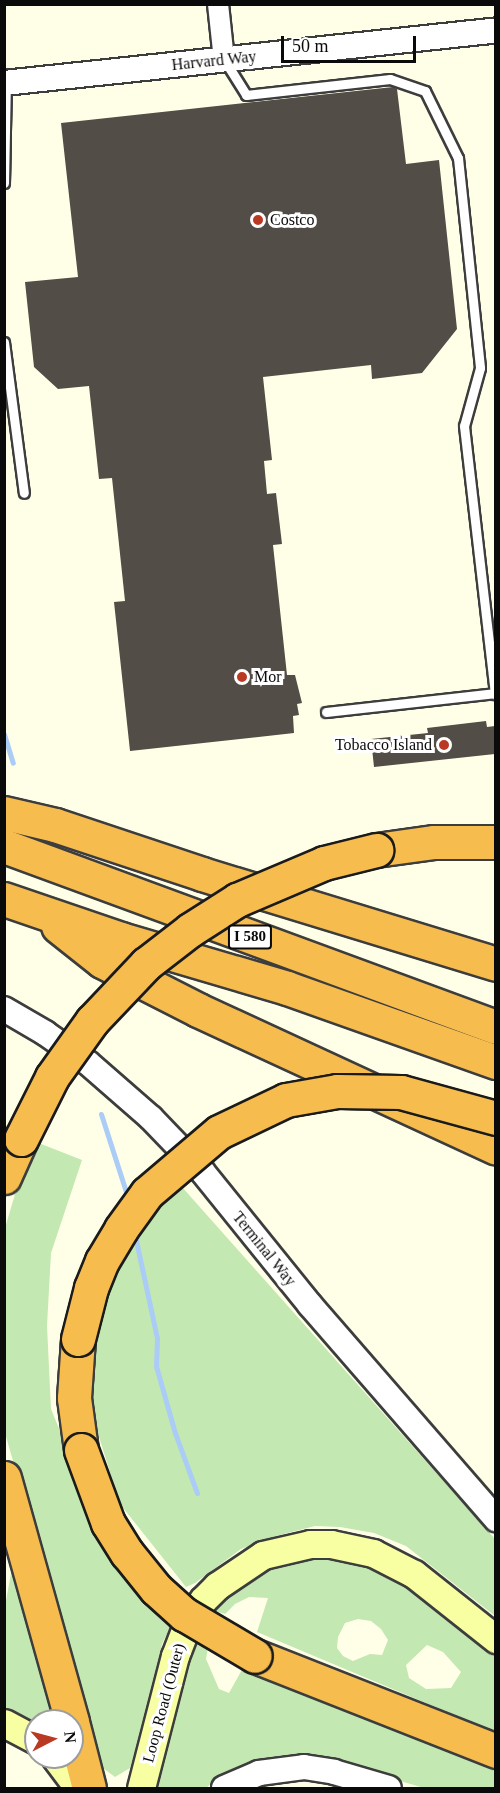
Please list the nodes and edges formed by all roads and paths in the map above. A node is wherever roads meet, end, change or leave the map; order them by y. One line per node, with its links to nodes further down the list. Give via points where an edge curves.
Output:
1 (218, 4): 3 (street)
2 (495, 30): 3 (street, Harvard Way)
3 (224, 60): 4 (street, Harvard Way); 8 (lane, via 246,95 390,79 425,91 458,158 480,368 464,426)
4 (5, 83): 5 (lane)
5 (4, 183)
6 (4, 342): 7 (lane)
7 (24, 493)
8 (495, 694): 9 (lane)
9 (326, 712)
10 (4, 813): 15 (highway, via 55,825)
11 (495, 842): 21 (highway, bridge, via 434,842 376,850 324,864 237,900 190,930 146,964 92,1021 52,1077)
12 (4, 846): 17 (highway, I 580)
13 (4, 898): 14 (highway, I 580)
14 (38, 910): 18 (highway, I 580, via 287,988); 20 (highway, via 102,961)
15 (495, 964)
16 (4, 1010): 23 (street, Terminal Way, via 88,1063 151,1118 202,1171 310,1305)
17 (495, 1027)
18 (495, 1062)
19 (495, 1118): 28 (highway, bridge, via 401,1092 337,1091 286,1100 219,1131 147,1194 102,1261 78,1339 74,1398 81,1450 108,1523 156,1589 184,1614 255,1656)
20 (495, 1148)
21 (4, 1177)
22 (4, 1478): 25 (highway)
23 (495, 1519)
24 (495, 1639): 33 (main road, Loop Road (Outer), via 414,1574 373,1553 310,1544 263,1555 217,1586 186,1627)
25 (69, 1709)
26 (6, 1726): 27 (main road)
27 (24, 1734)
28 (495, 1751)
29 (84, 1768): 32 (highway)
30 (64, 1769): 31 (main road)
31 (78, 1788)
32 (89, 1788)
33 (141, 1788)
34 (224, 1788): 35 (street, via 259,1773 304,1767)
35 (388, 1788)

